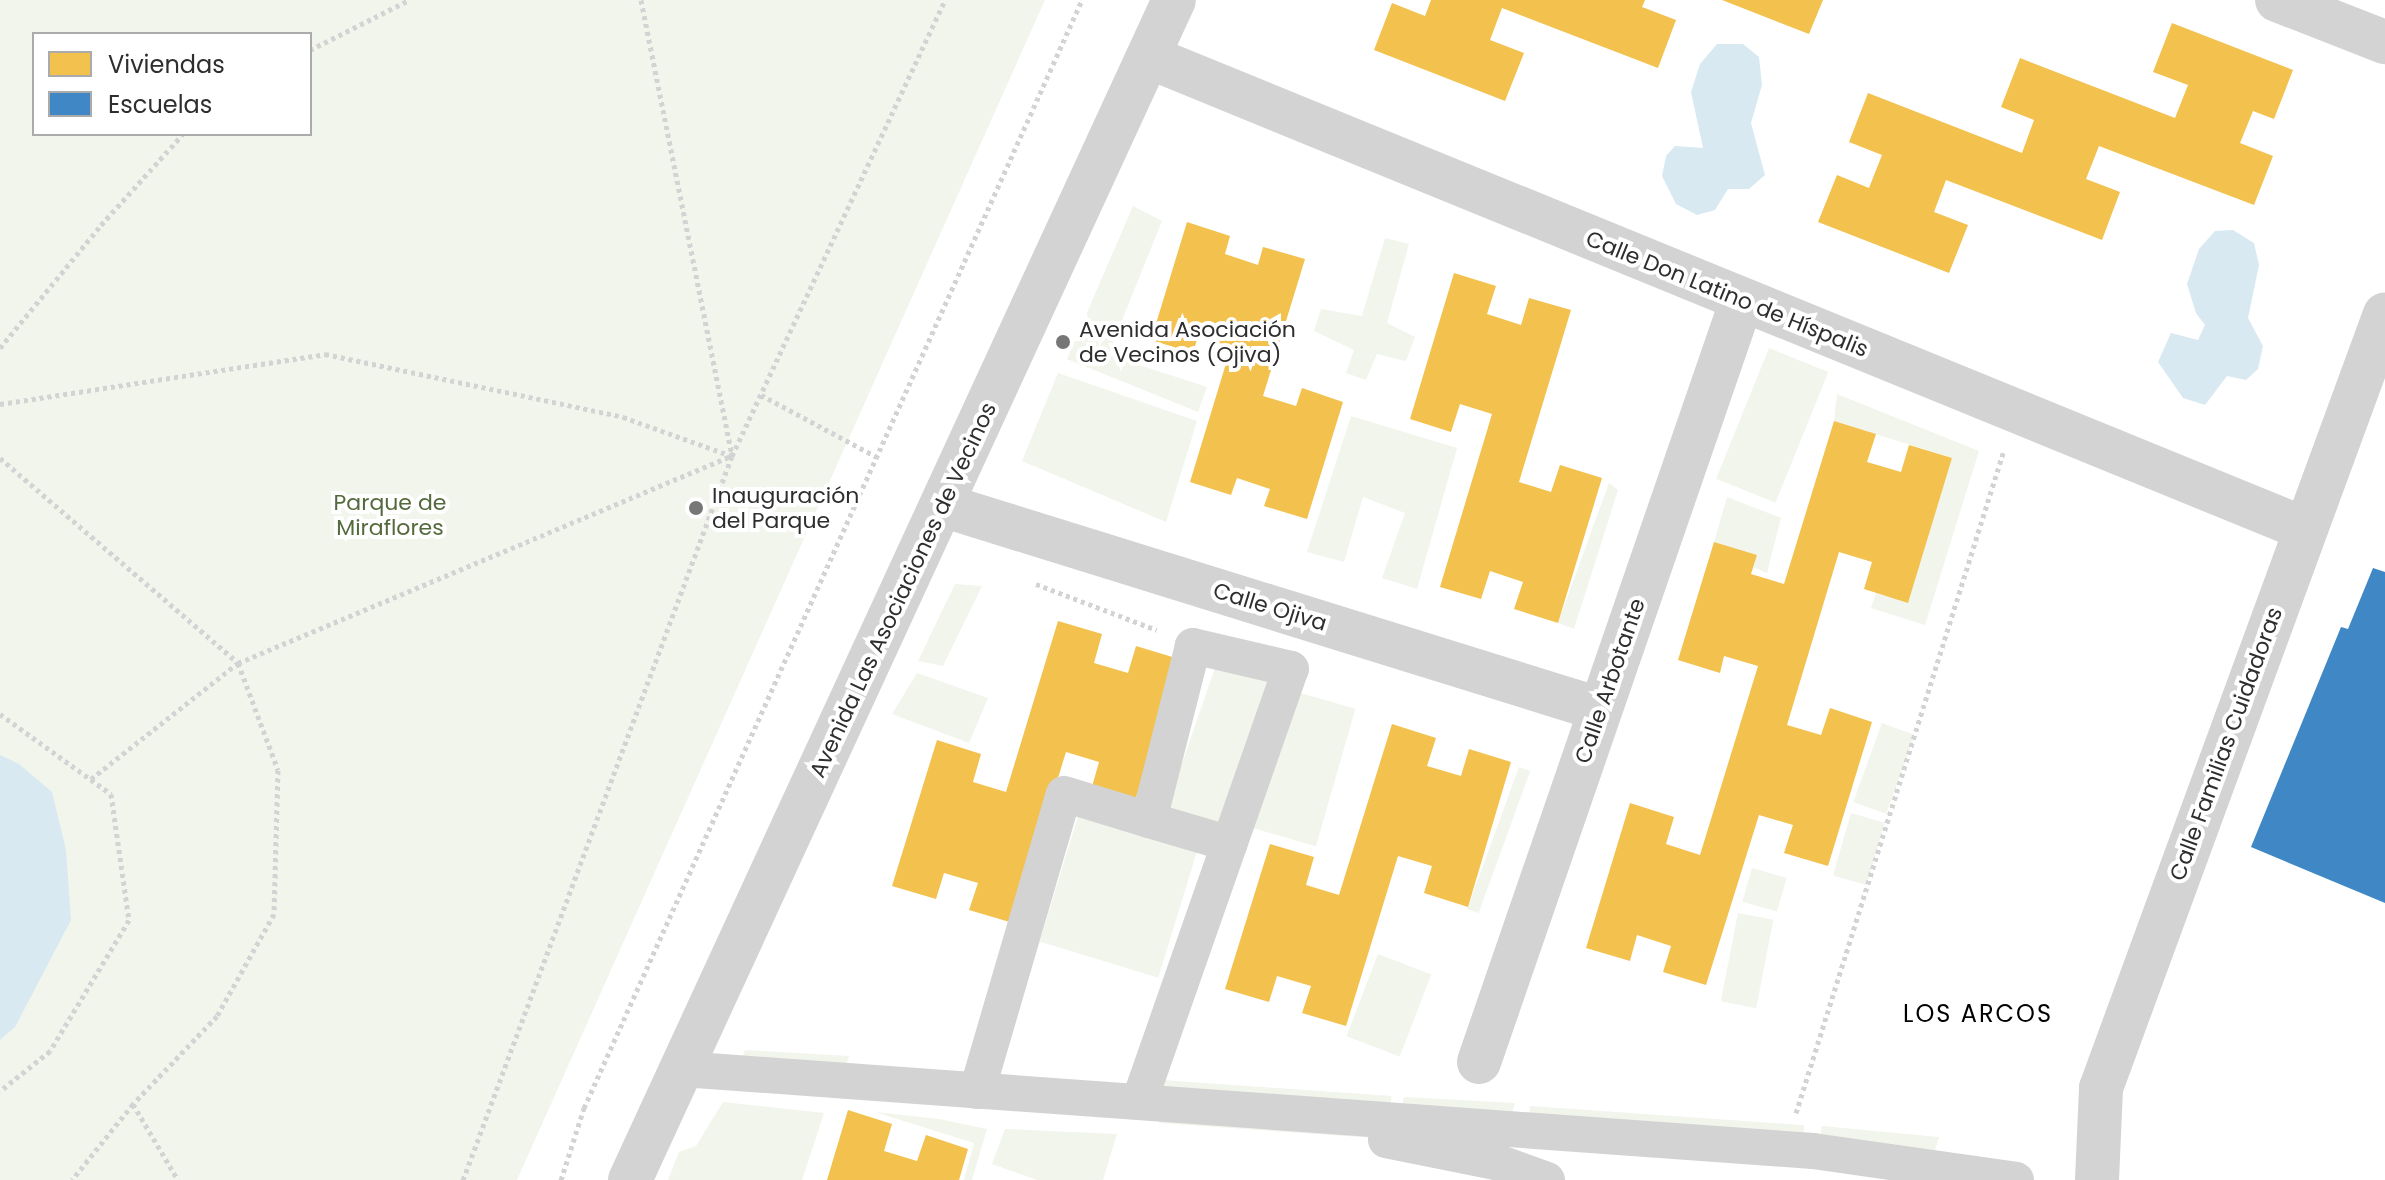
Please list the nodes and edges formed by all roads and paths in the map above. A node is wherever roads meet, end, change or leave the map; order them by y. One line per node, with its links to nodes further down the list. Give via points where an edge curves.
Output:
1 (409, 0): 8 (path)
2 (641, 0): 17 (path)
3 (945, 0): 14 (path)
4 (1082, 0): 18 (path)
5 (1174, 0): 9 (street, Avenida Las Asociaciones de Vecinos)
6 (2277, 0): 7 (street)
7 (2385, 42)
8 (312, 49)
9 (1149, 57): 11 (street, Calle Don Latino de Híspalis); 20 (street, Avenida Las Asociaciones de Vecinos)
10 (181, 136): 13 (path)
11 (1742, 300): 16 (street, Calle Don Latino de Híspalis); 25 (street, Calle Arbotante)
12 (2385, 314): 21 (street, Calle Familias Cuidadoras)
13 (0, 348)
14 (761, 395): 17 (path); 18 (path)
15 (0, 404): 17 (path, via 325,354 623,417)
16 (2017, 411): 21 (street, Calle Don Latino de Híspalis); 37 (path)
17 (732, 456): 24 (path); 41 (path)
18 (877, 457): 42 (path, via 584,1108)
19 (0, 458): 24 (path)
20 (942, 505): 25 (street, Calle Ojiva); 31 (street, Avenida Las Asociaciones de Vecinos)
21 (2305, 529): 46 (street, Calle Familias Cuidadoras, via 2101,1088)
22 (1028, 581): 23 (path)
23 (1206, 649): 28 (street, via 1193,646); 29 (street, via 1291,669)
24 (238, 663): 27 (path); 35 (path, via 278,770 274,914 217,1016)
25 (1599, 709): 30 (street, Calle Arbotante)
26 (0, 714): 27 (path)
27 (91, 779): 32 (path, via 111,794 129,920 50,1051)
28 (1149, 820): 29 (street); 33 (street, via 1064,794)
29 (1230, 844): 34 (street)
30 (1479, 1062)
31 (682, 1069): 33 (street); 43 (street, Avenida Las Asociaciones de Vecinos)
32 (0, 1091)
33 (977, 1091): 34 (street)
34 (1139, 1102): 36 (street)
35 (133, 1104): 39 (path); 40 (path)
36 (1385, 1121): 37 (street); 44 (street, via 1379,1138 1500,1163)
37 (1785, 1149): 38 (street)
38 (1938, 1175): 45 (street)
39 (72, 1180)
40 (178, 1180)
41 (463, 1180)
42 (561, 1180)
43 (630, 1180)
44 (1547, 1180)
45 (2016, 1180)
46 (2097, 1180)

